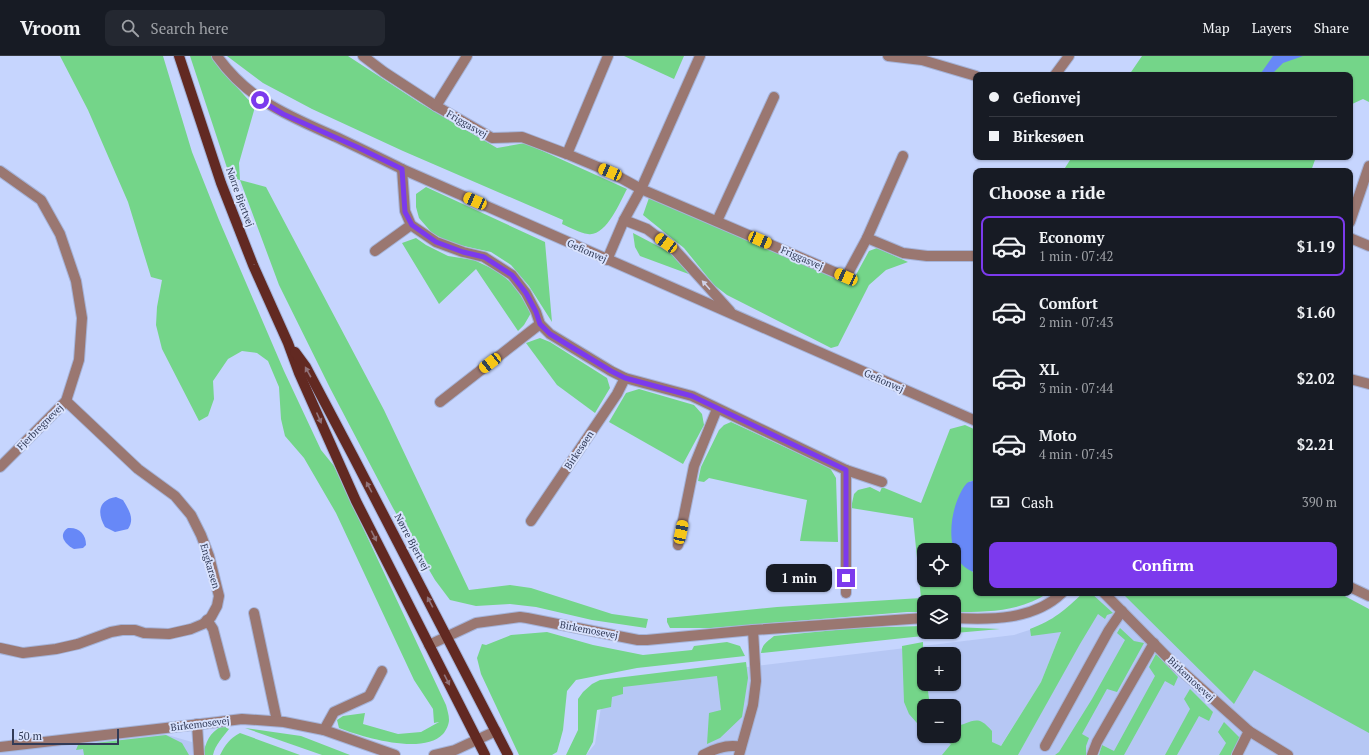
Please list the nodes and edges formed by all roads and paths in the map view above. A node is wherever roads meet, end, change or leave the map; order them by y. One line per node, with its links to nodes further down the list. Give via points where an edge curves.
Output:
1 (179, 56): 31 (main road, Nørre Bjertvej, via 221,183 252,265)
2 (217, 56): 16 (street, Gefionvej, via 260,100 283,114)
3 (363, 56): 12 (street, Friggasvej)
4 (467, 56): 12 (street, Friggasvej)
5 (608, 56): 13 (street)
6 (700, 56): 18 (street)
7 (888, 56): 10 (street, via 922,60)
8 (1069, 56): 9 (street)
9 (1057, 72)
10 (973, 75)
11 (774, 97): 21 (street)
12 (436, 106): 13 (street, Friggasvej, via 492,138 522,137)
13 (567, 154): 18 (street, Friggasvej, via 610,172)
14 (902, 156): 23 (street, Friggasvej)
15 (1369, 166): 19 (street)
16 (402, 169): 22 (street, via 405,212); 28 (street, Gefionvej)
17 (0, 171): 35 (street, Fjerbregnevej, via 41,200 60,234 76,281 82,318 79,360)
18 (641, 189): 20 (street); 21 (street, Friggasvej)
19 (1353, 213)
20 (624, 220): 28 (street); 29 (street, one-way to 20, via 675,250 647,229)
21 (717, 221): 23 (street, Friggasvej, via 846,277)
22 (412, 225): 26 (street); 30 (street, via 436,242 484,257 512,275 529,299)
23 (867, 238): 27 (street, via 903,254)
24 (1353, 239): 25 (street)
25 (1369, 246)
26 (374, 251)
27 (973, 256)
28 (607, 260): 29 (street, Gefionvej)
29 (732, 314): 38 (street, Gefionvej)
30 (540, 324): 32 (street, via 550,334); 36 (street)
31 (288, 343): 55 (main road, Nørre Bjertvej, one-way to 31, via 306,367); 57 (main road, Nørre Bjertvej, one-way to 57, via 356,501)
32 (625, 378): 37 (street, via 692,396); 42 (street, Birkesøen, via 617,394)
33 (1353, 380): 34 (street)
34 (1369, 384)
35 (66, 401): 39 (street, Fjerbregnevej); 53 (street, Engkarsen, via 138,469 175,496 191,515 209,556 218,596 211,617)
36 (440, 402)
37 (717, 409): 40 (street); 43 (street, via 694,466)
38 (973, 417)
39 (0, 467)
40 (846, 470): 41 (street); 45 (street)
41 (882, 482)
42 (531, 521)
43 (678, 545)
44 (1353, 588): 48 (street)
45 (846, 593)
46 (1059, 596): 52 (street, via 1035,611 984,620)
47 (1107, 596): 49 (street, Birkemosevej)
48 (1369, 596)
49 (1122, 612): 56 (street, Birkemosevej); 68 (street, via 1108,630)
50 (254, 613): 61 (street)
51 (917, 618): 54 (street, Birkemosevej)
52 (961, 618)
53 (207, 620): 58 (street, via 192,629 169,634 144,634 135,630 122,630 56,649 23,653); 60 (street, via 213,629)
54 (753, 630): 55 (street, Birkemosevej, via 638,640 520,617 476,623); 69 (street, via 756,681 753,705)
55 (448, 637): 57 (street, Birkemosevej); 64 (main road, Nørre Bjertvej)
56 (1154, 643): 65 (street, Birkemosevej); 76 (street)
57 (429, 645): 66 (main road, Nørre Bjertvej, one-way to 66)
58 (0, 648)
59 (382, 671): 63 (street, via 369,696 334,712)
60 (225, 675)
61 (277, 721): 62 (street, Birkemosevej, via 242,718); 63 (street, Birkemosevej)
62 (198, 724): 67 (street, Birkemosevej); 70 (street)
63 (324, 730): 71 (street, Birkemosevej)
64 (496, 731): 66 (street); 74 (main road, Nørre Bjertvej)
65 (1249, 732): 77 (street); 78 (street, Birkemosevej)
66 (477, 741): 72 (street); 73 (main road, Nørre Bjertvej)
67 (0, 746)
68 (1045, 746)
69 (740, 751): 75 (street, via 735,746 722,747)
70 (199, 755)
71 (395, 755)
72 (434, 755)
73 (485, 755)
74 (508, 755)
75 (703, 755)
76 (1092, 755)
77 (1237, 755)
78 (1288, 755)

